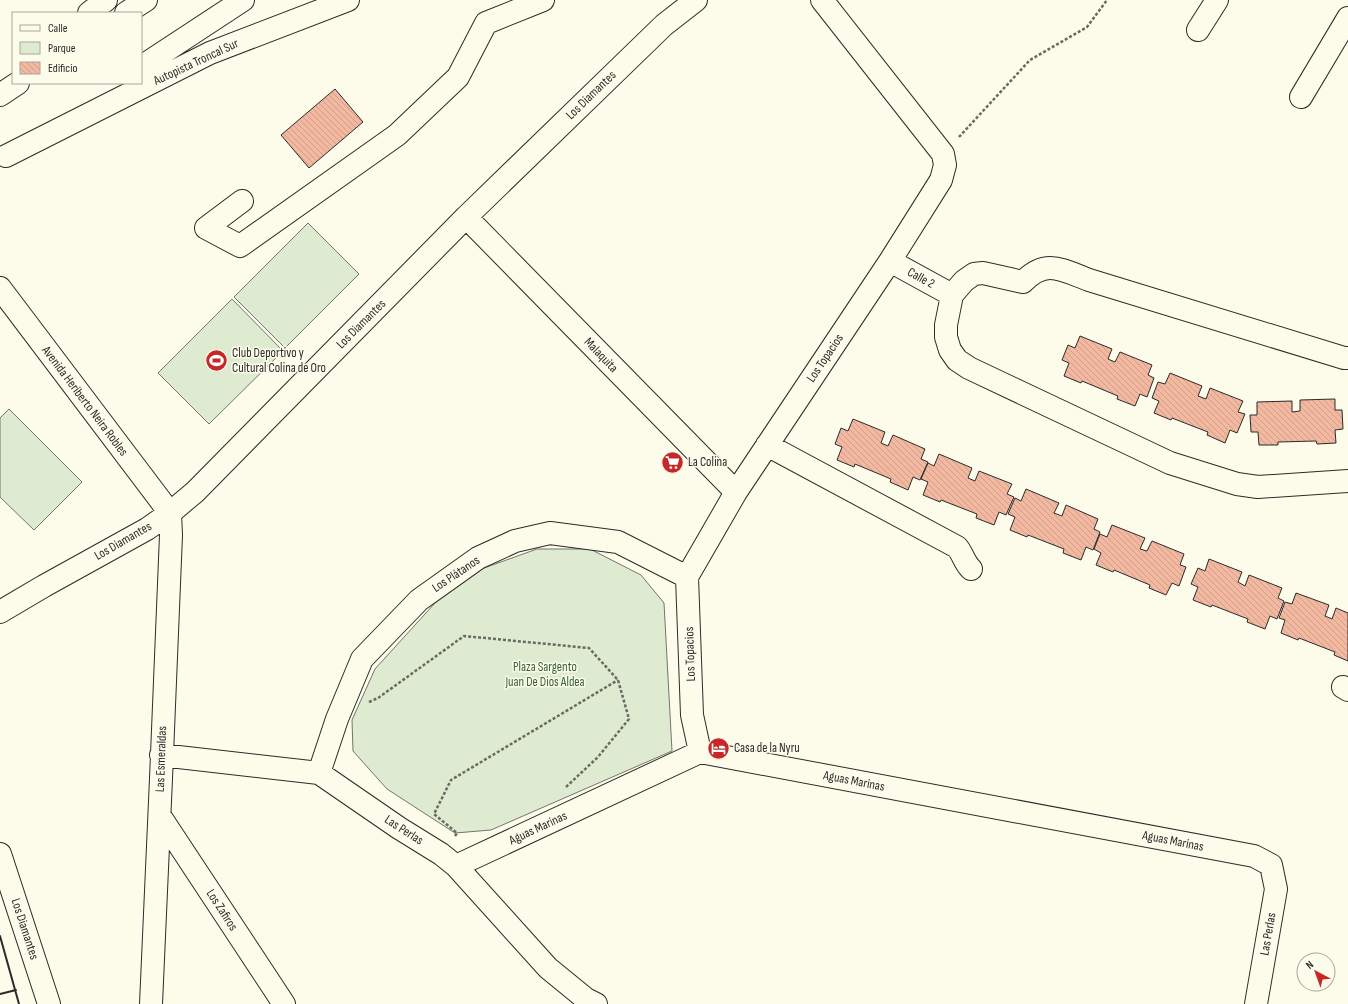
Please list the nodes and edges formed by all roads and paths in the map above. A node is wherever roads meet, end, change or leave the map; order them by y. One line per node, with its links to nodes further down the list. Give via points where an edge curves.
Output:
1 (106, 0): 10 (main road)
2 (146, 0): 11 (main road)
3 (243, 0): 14 (main road, Autopista Troncal Sur)
4 (348, 0): 22 (main road, Autopista Troncal Sur, via 210,53)
5 (543, 0): 23 (main road, via 486,23 458,77 397,135 240,246 206,228)
6 (696, 0): 24 (main road, Los Diamantes, via 664,24)
7 (822, 0): 21 (main road)
8 (1107, 0): 21 (path, via 1087,27 1030,60)
9 (1217, 0): 13 (main road)
10 (90, 12)
11 (128, 12)
12 (1348, 18): 20 (main road)
13 (1198, 30)
14 (142, 66)
15 (12, 72): 16 (main road)
16 (0, 81)
17 (16, 84): 19 (main road)
18 (115, 84): 22 (main road, Autopista Troncal Sur)
19 (0, 95)
20 (1301, 97)
21 (943, 154): 25 (main road, Los Topacios, via 945,166 941,180)
22 (3, 158)
23 (242, 201)
24 (466, 217): 31 (main road, Malaquita); 32 (main road, Los Diamantes, via 199,488)
25 (890, 261): 27 (main road, Calle 2); 29 (main road, Los Topacios)
26 (0, 288): 32 (main road, Avenida Heriberto Neira Robles)
27 (952, 295): 28 (main road, via 974,274 983,273 1023,282 1039,270 1052,267); 30 (main road, via 946,337 950,350 957,360 1170,463 1237,484 1258,487)
28 (1348, 358)
29 (767, 445): 31 (main road, Los Topacios); 33 (main road, via 957,547)
30 (1348, 481)
31 (736, 492): 34 (main road, Los Topacios)
32 (170, 513): 35 (main road, Los Diamantes, via 147,529); 39 (main road, Las Esmeraldas)
33 (970, 569)
34 (687, 577): 37 (main road, Los Plátanos, via 618,542 550,533 515,541 478,558 419,600 362,659); 38 (main road, Los Topacios, via 692,715)
35 (0, 612)
36 (618, 680): 37 (path, via 589,648 464,636 378,698); 41 (path, via 629,719 598,757); 44 (path, via 451,780 434,814 457,833)
37 (337, 719): 40 (main road, Los Plátanos)
38 (700, 752): 44 (main road, Aguas Marinas); 45 (main road, Aguas Marinas, via 1254,856)
39 (161, 755): 40 (main road, Las Perlas); 42 (main road, Las Esmeraldas)
40 (319, 773): 44 (main road, Las Perlas)
41 (563, 790)
42 (160, 816): 47 (main road, Las Esmeraldas); 48 (main road, Los Zafiros)
43 (0, 854): 46 (main road, Los Diamantes)
44 (449, 860): 49 (main road, Las Perlas, via 548,968)
45 (1271, 865): 50 (main road, Las Perlas, via 1276,888)
46 (49, 1004)
47 (151, 1004)
48 (284, 1004)
49 (596, 1004)
50 (1256, 1004)

